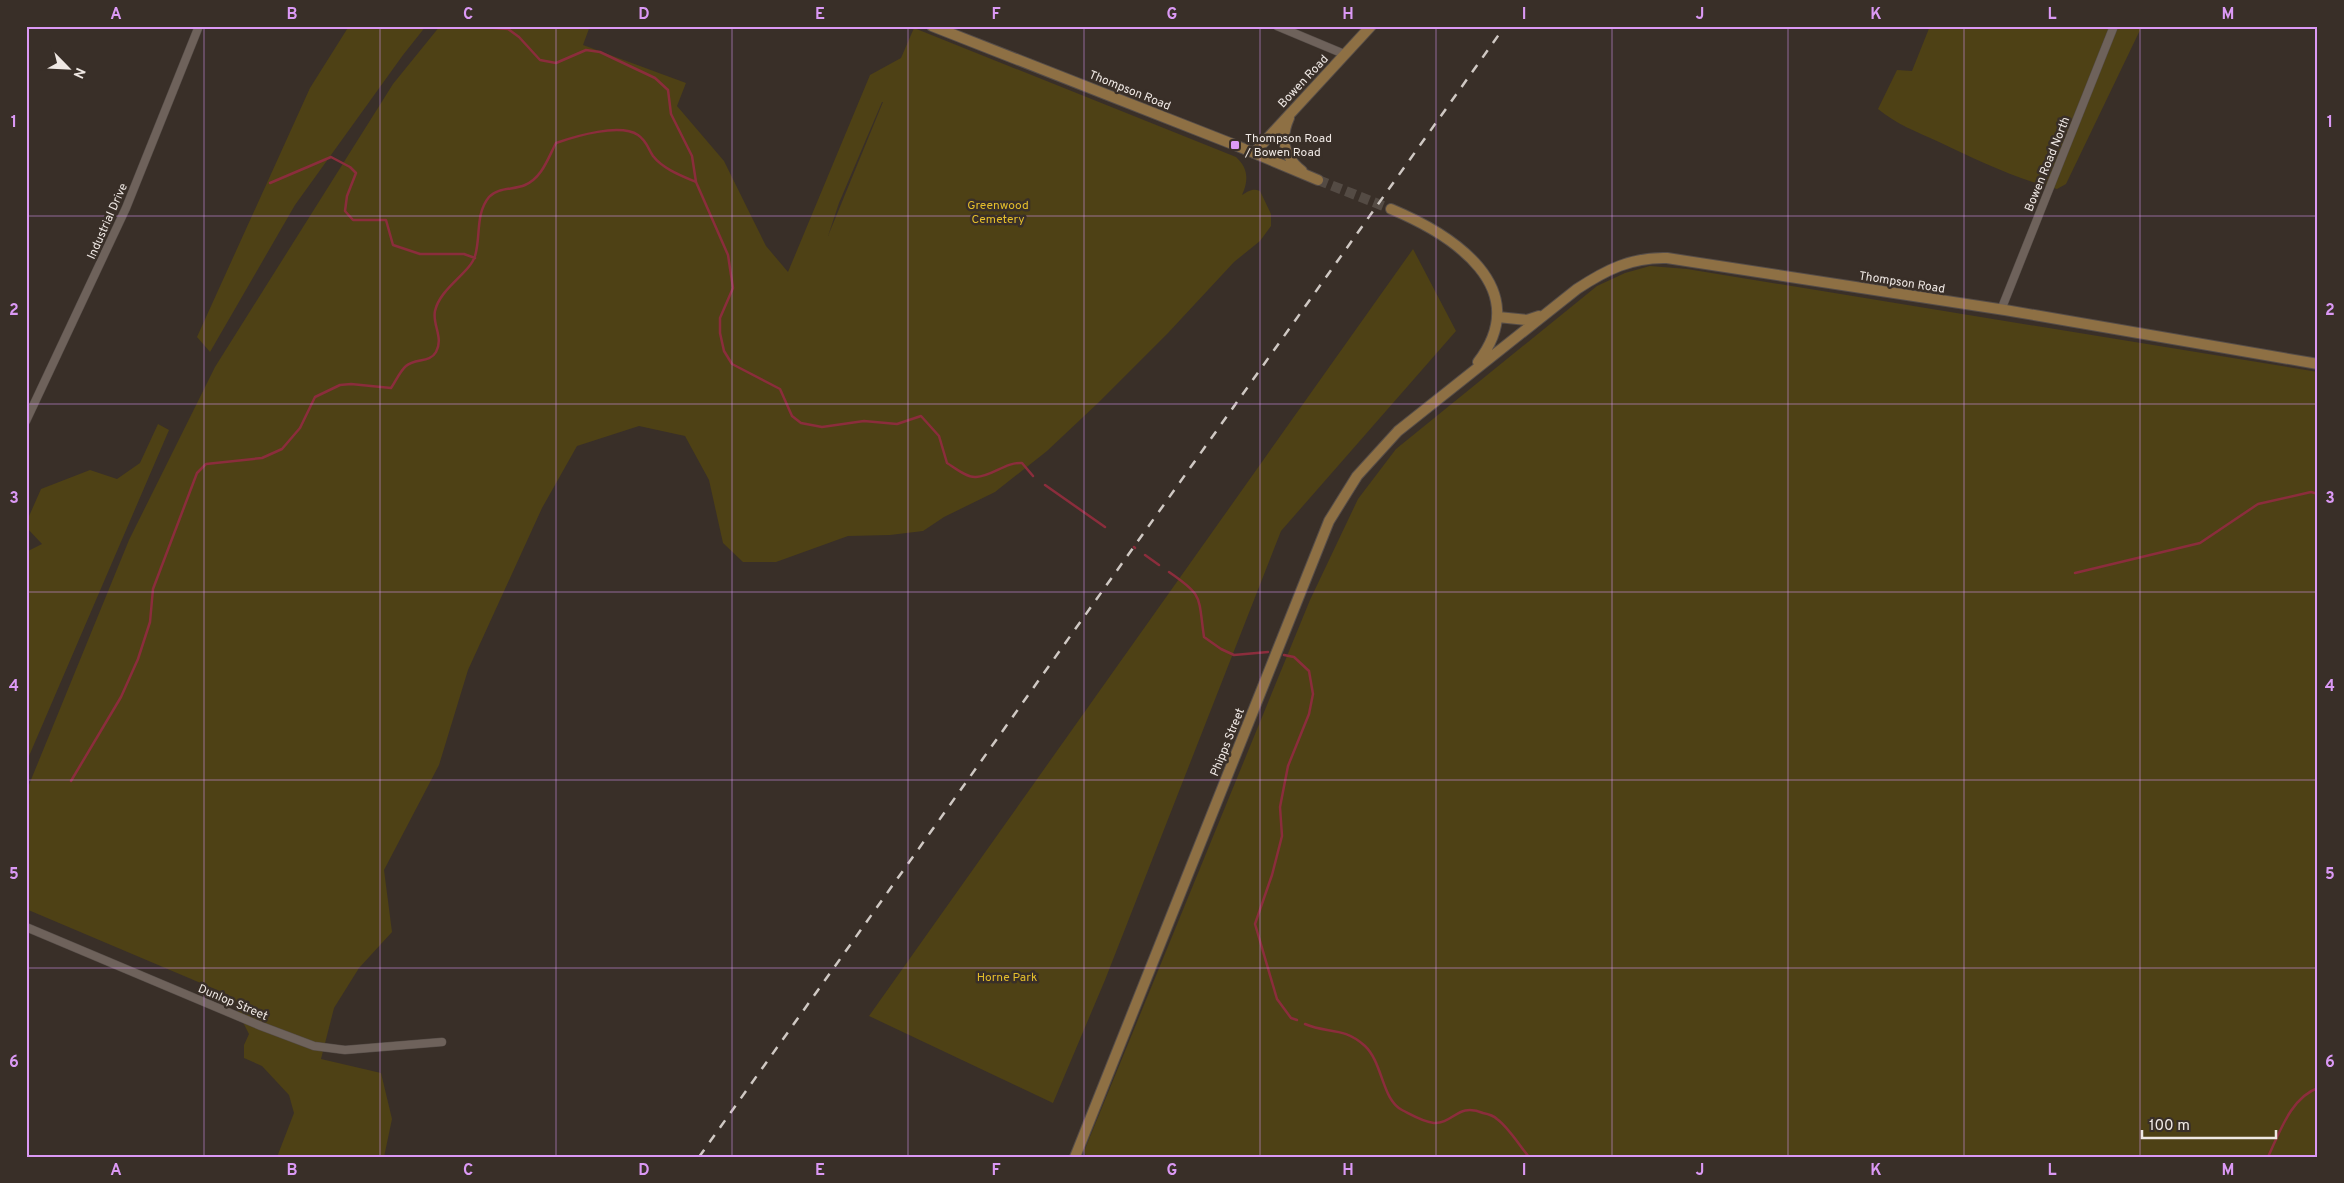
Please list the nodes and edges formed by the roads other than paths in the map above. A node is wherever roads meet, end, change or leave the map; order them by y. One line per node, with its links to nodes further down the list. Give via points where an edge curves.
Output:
1 (199, 26): 15 (street, Industrial Drive, via 126,208)
2 (932, 26): 8 (main road, Thompson Road)
3 (1277, 26): 6 (street)
4 (1371, 26): 6 (main road, Bowen Road)
5 (2114, 26): 10 (street, Bowen Road North)
6 (1344, 54): 7 (main road, Bowen Road)
7 (1301, 100): 8 (main road, Bowen Road); 8 (main road, Thompson Road, via 1285,128 1284,145 1296,166 1315,179)
8 (1254, 153)
9 (1391, 209): 12 (main road, via 1435,229 1470,257 1492,286 1498,302)
10 (2001, 310): 11 (main road, Thompson Road, via 1667,258 1648,258 1602,272); 13 (main road, Thompson Road)
11 (1545, 314): 12 (main road, Thompson Road, via 1527,320); 14 (main road)
12 (1498, 317): 14 (main road, via 1484,354)
13 (2318, 364)
14 (1464, 378): 18 (main road, Phipps Street, via 1398,432 1372,458 1329,521)
15 (26, 421)
16 (26, 927): 17 (street, Dunlop Street, via 314,1046 345,1050)
17 (442, 1042)
18 (1075, 1157)

